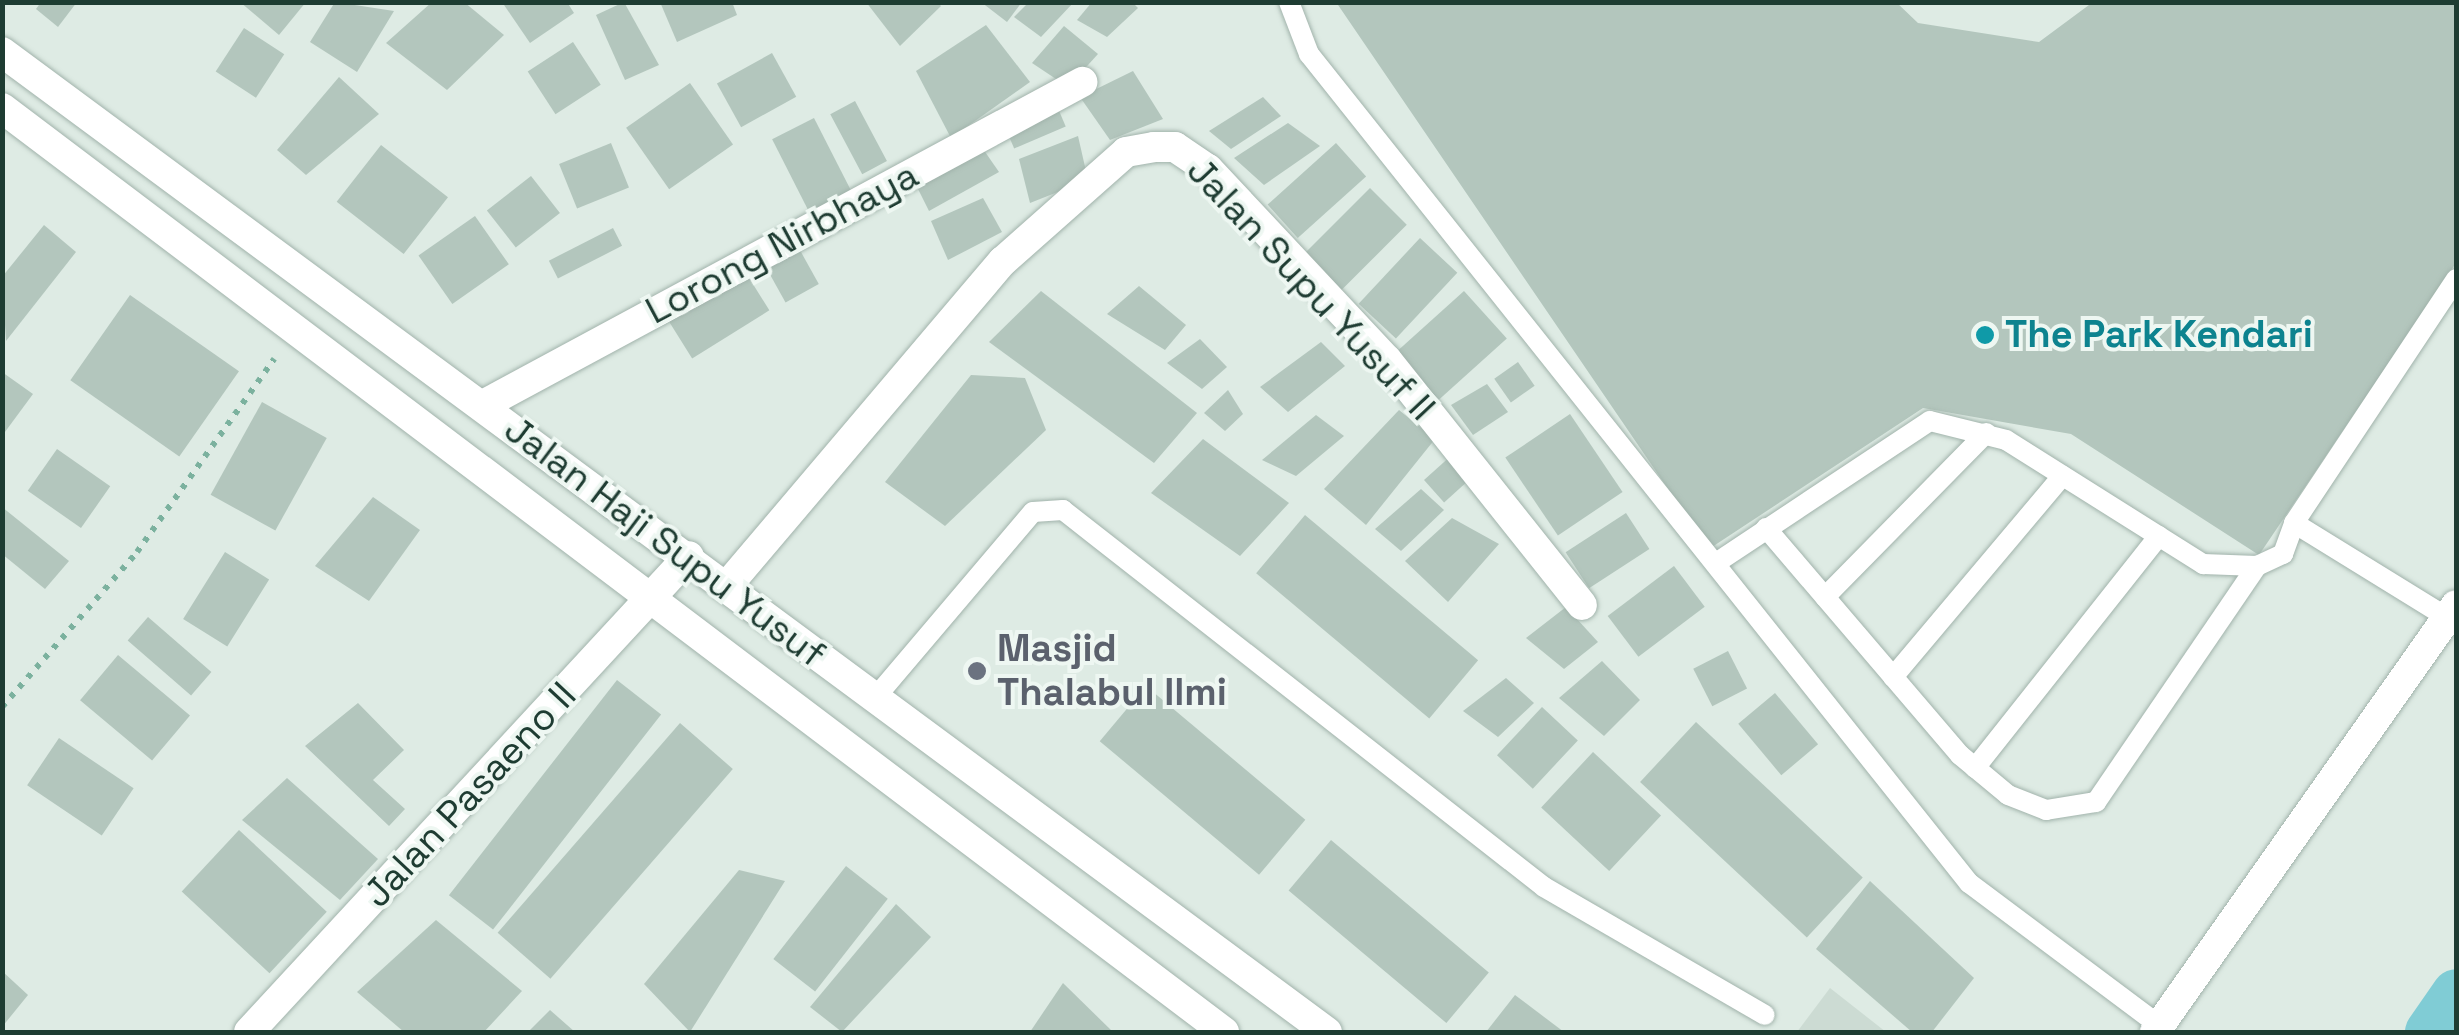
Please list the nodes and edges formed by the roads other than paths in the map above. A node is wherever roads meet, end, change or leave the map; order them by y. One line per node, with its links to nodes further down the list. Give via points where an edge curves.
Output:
1 (1290, 2): 13 (lane, via 1309,54)
2 (2, 52): 6 (street, Jalan Haji Supu Yusuf)
3 (1082, 82): 6 (street, Lorong Nirbhaya)
4 (2, 108): 17 (street, Jalan Haji Supu Yusuf)
5 (2456, 279): 9 (lane)
6 (482, 404): 12 (street, Jalan Haji Supu Yusuf)
7 (1986, 433): 8 (lane); 10 (lane, via 1930,422 1908,429); 16 (lane)
8 (2062, 476): 11 (lane); 20 (lane)
9 (2294, 523): 14 (lane, via 2283,554); 19 (lane)
10 (1766, 528): 13 (lane); 16 (lane)
11 (2159, 536): 14 (lane, via 2203,564); 22 (lane)
12 (689, 556): 15 (street, Jalan Haji Supu Yusuf); 17 (street, Jalan Pasaeno II)
13 (1719, 561): 24 (lane, via 1969,883)
14 (2257, 566): 22 (lane, via 2096,802 2046,810 2008,796)
15 (727, 586): 18 (street, Jalan Supu Yusuf II, via 1003,261 1126,152 1154,146 1175,147 1208,169 1388,360); 21 (street, Jalan Haji Supu Yusuf)
16 (1825, 597): 20 (lane)
17 (648, 600): 25 (street, Jalan Pasaeno II); 26 (street, Jalan Haji Supu Yusuf)
18 (1582, 605)
19 (2452, 611): 24 (street)
20 (1893, 677): 22 (lane)
21 (875, 698): 23 (lane, via 1032,512 1063,510 1544,887); 27 (street, Jalan Haji Supu Yusuf)
22 (1975, 768)
23 (1765, 1015)
24 (2157, 1029)
25 (249, 1032)
26 (1224, 1032)
27 (1328, 1032)

